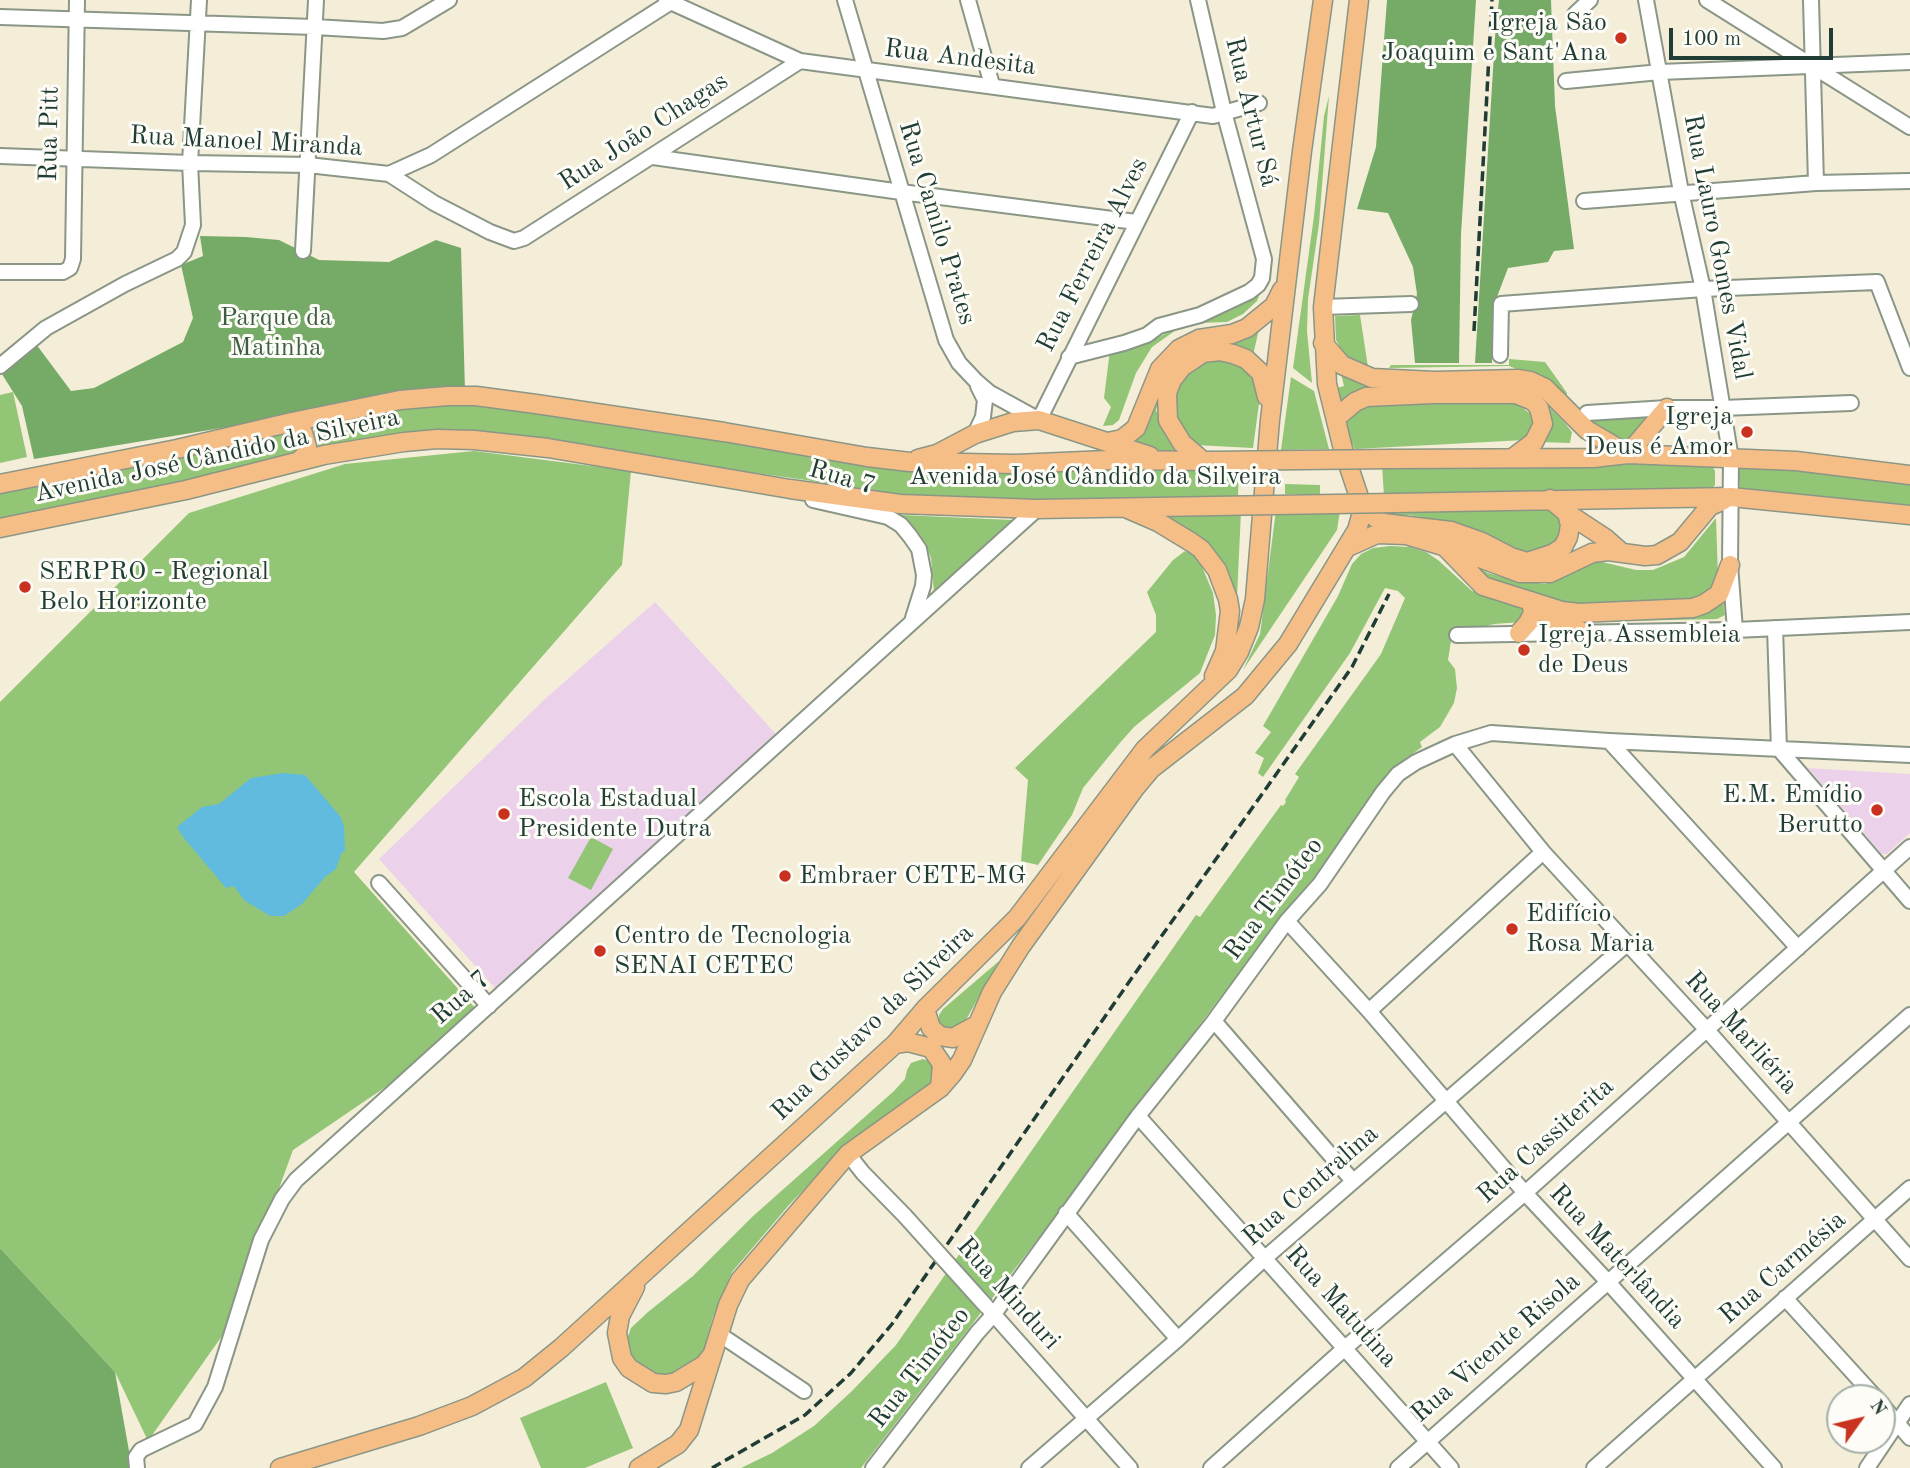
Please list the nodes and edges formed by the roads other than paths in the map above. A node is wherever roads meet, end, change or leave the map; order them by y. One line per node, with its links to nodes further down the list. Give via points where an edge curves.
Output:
1 (77, 0): 17 (street, Rua Pitt)
2 (199, 0): 18 (street)
3 (316, 0): 19 (street)
4 (449, 0): 19 (street, via 402,28)
5 (845, 0): 23 (street, Rua Camilo Prates)
6 (968, 0): 26 (street)
7 (1198, 0): 29 (street, Rua Artur Sá)
8 (1323, 0): 46 (main road)
9 (1590, 0): 15 (street)
10 (1646, 0): 24 (street, Rua Lauro Gomes Vidal)
11 (1707, 0): 22 (street)
12 (1811, 0): 22 (street)
13 (671, 1): 20 (street, Rua Andesita); 36 (street, via 430,155)
14 (1357, 2): 49 (main road)
15 (1575, 14)
16 (0, 17): 17 (street)
17 (76, 20): 18 (street); 33 (street, Rua Pitt)
18 (198, 23): 19 (street); 34 (street)
19 (315, 27): 35 (street)
20 (800, 61): 23 (street, Rua Andesita); 32 (street, Rua João Chagas)
21 (1910, 62): 22 (street)
22 (1811, 65): 24 (street); 30 (street); 38 (street)
23 (865, 71): 26 (street, Rua Andesita); 39 (street, Rua Camilo Prates)
24 (1660, 72): 25 (street); 40 (street, Rua Lauro Gomes Vidal)
25 (1566, 81)
26 (992, 85): 28 (street, Rua Andesita)
27 (1259, 103): 29 (street, Rua Andesita)
28 (1192, 112): 29 (street, Rua Andesita, via 1213,116); 42 (street, Rua Ferreira Alves)
29 (1224, 112): 52 (street, Rua Artur Sá, via 1265,259 1258,285 1200,315)
30 (1910, 127)
31 (0, 156): 33 (street, Rua Manoel Miranda)
32 (653, 157): 39 (street); 43 (street, Rua João Chagas)
33 (75, 158): 34 (street, Rua Manoel Miranda); 45 (street, Rua Pitt, via 70,268 63,272)
34 (190, 163): 35 (street, Rua Manoel Miranda); 53 (street, via 193,225 184,252 46,328)
35 (308, 165): 36 (street, Rua Manoel Miranda); 44 (street)
36 (389, 174): 43 (street, Rua Manoel Miranda, via 445,208)
37 (1910, 181): 38 (street)
38 (1816, 183): 40 (street)
39 (901, 192): 42 (street); 55 (street, Rua Camilo Prates, via 946,340)
40 (1681, 192): 41 (street); 47 (street, Rua Lauro Gomes Vidal)
41 (1584, 201)
42 (1136, 222): 52 (street, Rua Ferreira Alves)
43 (514, 241)
44 (303, 251)
45 (0, 272)
46 (1286, 281): 63 (main road); 66 (main road, via 1274,306 1247,328 1179,349 1160,369 1136,428 1122,439)
47 (1703, 289): 51 (street, via 1501,304); 54 (street, via 1877,282); 58 (street, Rua Lauro Gomes Vidal)
48 (1411, 304): 49 (street)
49 (1323, 307): 50 (main road)
50 (1323, 343): 61 (main road); 67 (main road, via 1342,365 1372,378 1530,381 1545,388 1587,430)
51 (1500, 355)
52 (1069, 357): 62 (street, Rua Ferreira Alves)
53 (0, 366)
54 (1910, 368)
55 (976, 381): 62 (street, Rua Camilo Prates); 65 (street, via 985,400)
56 (1851, 403): 58 (street)
57 (1667, 408): 58 (street); 59 (street); 67 (main road)
58 (1722, 408): 70 (street, Rua Lauro Gomes Vidal)
59 (1587, 414)
60 (317, 417): 64 (main road, Avenida José Cândido da Silveira); 68 (main road, via 310,431 315,448); 74 (main road, Avenida José Cândido da Silveira, via 400,400 476,396)
61 (1336, 418): 69 (main road, via 1366,397 1517,394 1533,401 1543,424 1534,442); 82 (main road)
62 (1039, 419): 65 (main road); 66 (main road)
63 (1270, 420): 73 (main road, via 1266,386 1254,365 1220,351 1192,359 1172,380 1166,407 1174,432 1191,452); 100 (main road, Rua Gustavo da Silveira, via 1249,627 1228,670)
64 (292, 422): 71 (main road, via 303,433 307,447); 76 (main road, Avenida José Cândido da Silveira)
65 (975, 434): 74 (main road)
66 (1108, 442): 72 (main road)
67 (1628, 454): 69 (main road, Avenida José Cândido da Silveira); 70 (main road, Avenida José Cândido da Silveira)
68 (324, 455): 71 (main road, Avenida José Cândido da Silveira); 77 (main road, Avenida José Cândido da Silveira, via 421,440 474,440)
69 (1514, 457): 73 (main road, Avenida José Cândido da Silveira, bridge)
70 (1731, 459): 75 (main road, Avenida José Cândido da Silveira); 78 (street, Rua Lauro Gomes Vidal)
71 (299, 461): 85 (main road, Avenida José Cândido da Silveira, via 186,490)
72 (1166, 461): 73 (main road, Avenida José Cândido da Silveira); 74 (main road, Avenida José Cândido da Silveira)
73 (1207, 461)
74 (910, 462)
75 (1910, 474)
76 (0, 484)
77 (790, 489): 81 (main road, Avenida José Cândido da Silveira, via 900,503); 90 (street, Rua 7, via 810,499 873,512 901,525 919,549)
78 (1731, 497): 79 (main road, Avenida José Cândido da Silveira); 84 (main road, Avenida José Cândido da Silveira); 88 (main road, via 1710,506 1686,537 1657,555); 89 (street, Rua Lauro Gomes Vidal)
79 (1550, 499): 80 (main road, Avenida José Cândido da Silveira, bridge); 83 (main road)
80 (1121, 506): 81 (main road, Avenida José Cândido da Silveira); 100 (main road, via 1201,549 1223,583 1230,611 1228,638)
81 (1037, 509): 91 (street, Rua 7)
82 (1363, 509): 83 (main road, via 1383,523 1451,531 1527,562 1563,547 1570,525); 87 (main road)
83 (1567, 513): 88 (main road)
84 (1910, 515)
85 (0, 528)
86 (1443, 545): 87 (main road, via 1406,535 1377,534); 88 (main road, via 1520,573 1537,574 1550,573 1592,553); 92 (main road, via 1483,586)
87 (1348, 547): 118 (main road, via 1288,644 1245,696 1151,769 1135,788 1021,946)
88 (1621, 552)
89 (1730, 565): 92 (main road, via 1718,594 1693,608 1579,613); 96 (street, Rua Lauro Gomes Vidal)
90 (923, 586): 91 (street); 93 (street, Rua 7)
91 (936, 600): 93 (street, Rua 7)
92 (1531, 601): 97 (main road, via 1552,619); 98 (main road, via 1533,613)
93 (912, 621): 113 (street, Rua 7)
94 (1910, 622): 95 (street)
95 (1775, 628): 96 (street); 103 (street)
96 (1735, 630): 97 (street)
97 (1583, 632): 98 (street)
98 (1519, 633): 99 (street)
99 (1457, 635)
100 (1206, 693): 114 (main road, Rua Gustavo da Silveira, via 1145,749 1017,918)
101 (1609, 741): 102 (street, Rua Timóteo, via 1491,733); 103 (street, Rua Timóteo); 112 (street)
102 (1455, 744): 106 (street, Rua Marliéria); 110 (street, Rua Timóteo, via 1398,774 1320,884)
103 (1779, 749): 104 (street, Rua Timóteo); 107 (street)
104 (1910, 755)
105 (1910, 847): 107 (street, Rua Cassiterita)
106 (1543, 852): 111 (street, Rua Marliéria); 115 (street)
107 (1883, 871): 109 (street); 112 (street, Rua Cassiterita)
108 (379, 883): 113 (street)
109 (1910, 901)
110 (1287, 921): 115 (street, Rua Materlândia); 117 (street, Rua Timóteo)
111 (1627, 944): 119 (street, Rua Marliéria); 122 (street, Rua Centralina)
112 (1798, 948): 119 (street, Rua Cassiterita)
113 (489, 1006): 151 (street, Rua 7, via 296,1180 261,1240 215,1387 195,1424 141,1450)
114 (925, 1009): 118 (main road, via 931,1028 940,1036 953,1038); 120 (main road, Rua Gustavo da Silveira)
115 (1368, 1011): 122 (street, Rua Materlândia)
116 (1910, 1015): 124 (street, Rua Vicente Risola)
117 (1214, 1021): 123 (street, Rua Timóteo); 126 (street)
118 (975, 1026): 121 (main road, via 962,1060)
119 (1707, 1030): 124 (street, Rua Marliéria); 128 (street, Rua Cassiterita)
120 (895, 1044): 121 (main road, via 931,1048 942,1065); 133 (main road, Rua Gustavo da Silveira)
121 (940, 1088): 125 (main road)
122 (1447, 1101): 126 (street, Rua Centralina); 128 (street, Rua Materlândia)
123 (1138, 1116): 129 (street, Rua Timóteo); 131 (street, Rua Matutina)
124 (1789, 1123): 130 (street, Rua Marliéria); 134 (street, Rua Vicente Risola)
125 (848, 1154): 136 (street, Rua Minduri, bridge); 137 (main road, via 740,1280)
126 (1353, 1181): 131 (street, Rua Centralina)
127 (1910, 1188): 130 (street, Rua Carmésia)
128 (1525, 1193): 134 (street, Rua Materlândia); 139 (street, Rua Cassiterita)
129 (1066, 1213): 136 (street, Rua Timóteo); 138 (street)
130 (1875, 1219): 132 (street, Rua Marliéria); 135 (street, Rua Carmésia)
131 (1265, 1258): 138 (street, Rua Centralina); 139 (street, Rua Matutina)
132 (1910, 1259)
133 (640, 1278): 140 (main road, via 620,1316 617,1333 629,1368 653,1383 666,1384 704,1365); 152 (main road, Rua Gustavo da Silveira, via 524,1378 498,1393 419,1426)
134 (1608, 1282): 141 (street, Rua Materlândia); 149 (street, Rua Vicente Risola)
135 (1785, 1298): 141 (street, Rua Carmésia); 142 (street)
136 (990, 1310): 145 (street, Rua Minduri); 154 (street, Rua Timóteo)
137 (719, 1334): 140 (main road); 143 (street)
138 (1178, 1339): 145 (street, Rua Centralina)
139 (1345, 1348): 149 (street, Rua Matutina); 157 (street, Rua Cassiterita)
140 (715, 1352): 153 (main road, via 689,1430 678,1444)
141 (1695, 1378): 150 (street, Rua Carmésia); 160 (street, Rua Materlândia)
142 (1863, 1384)
143 (804, 1391)
144 (1910, 1404): 147 (street)
145 (1086, 1419): 155 (street, Rua Centralina); 156 (street, Rua Minduri)
146 (1896, 1421): 147 (street)
147 (1898, 1423): 148 (street); 161 (street)
148 (1910, 1438)
149 (1428, 1441): 158 (street, Rua Vicente Risola); 159 (street, Rua Matutina)
150 (1603, 1465)
151 (137, 1468)
152 (279, 1468)
153 (639, 1468)
154 (873, 1468)
155 (1030, 1468)
156 (1130, 1468)
157 (1211, 1468)
158 (1398, 1468)
159 (1451, 1468)
160 (1774, 1468)
161 (1867, 1468)

